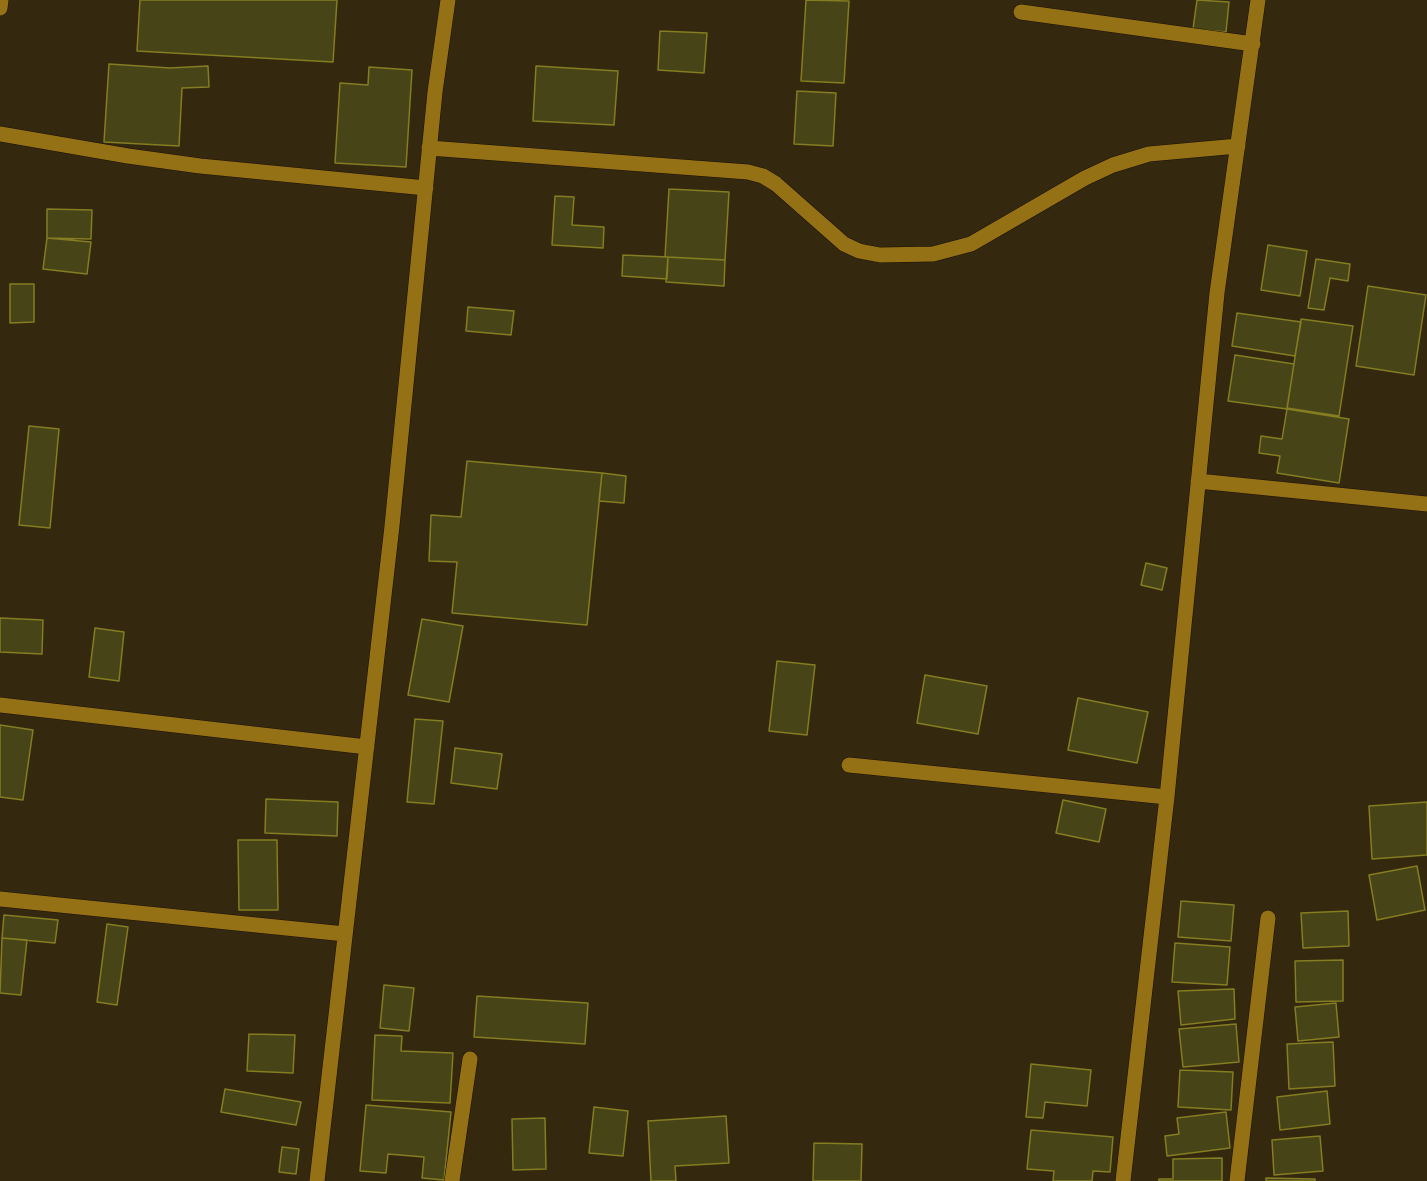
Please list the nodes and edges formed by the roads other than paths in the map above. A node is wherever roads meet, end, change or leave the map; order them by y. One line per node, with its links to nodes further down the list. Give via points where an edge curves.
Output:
1 (1, 0): 4 (street)
2 (448, 0): 9 (street)
3 (1258, 0): 6 (street)
4 (0, 8)
5 (1020, 12): 6 (street)
6 (1253, 44): 8 (street)
7 (0, 134): 10 (street, via 200,166)
8 (1238, 146): 9 (street, via 1149,154 1085,178 971,244 933,254 880,255 844,244 776,184 748,172); 11 (street, via 1217,293)
9 (429, 148): 10 (street)
10 (426, 188): 14 (street)
11 (1198, 481): 12 (street); 16 (street)
12 (1427, 504)
13 (0, 705): 14 (street)
14 (367, 747): 19 (street)
15 (849, 765): 16 (street)
16 (1167, 797): 23 (street)
17 (0, 899): 19 (street)
18 (1268, 918): 24 (street)
19 (345, 934): 21 (street)
20 (470, 1059): 22 (street)
21 (317, 1181)
22 (452, 1181)
23 (1123, 1181)
24 (1237, 1181)

